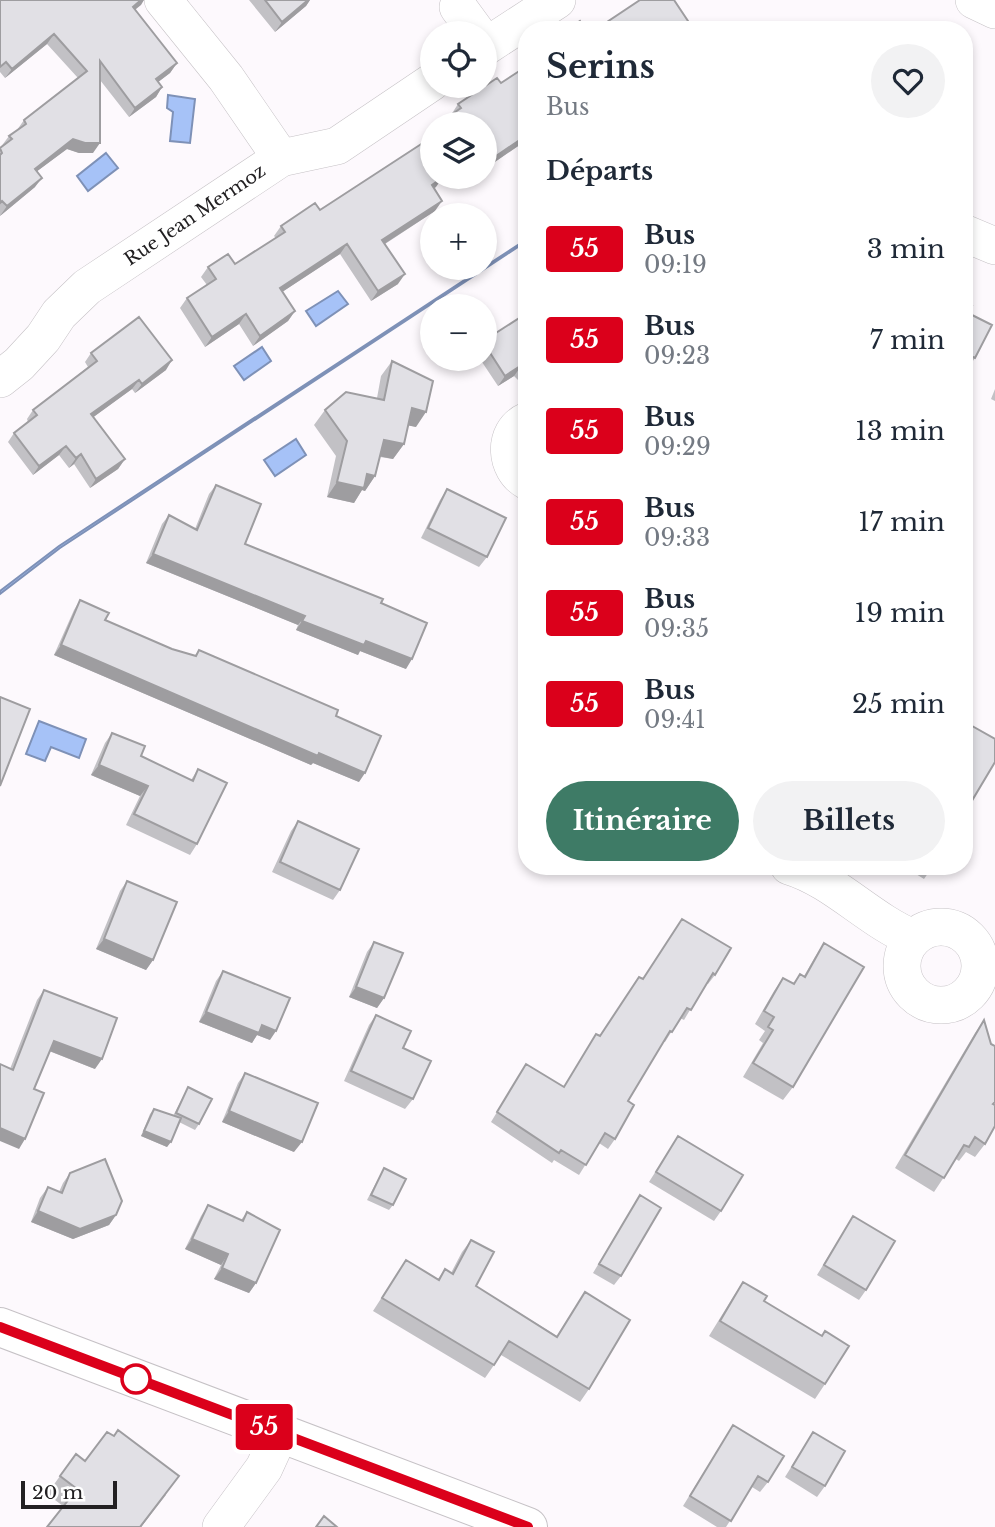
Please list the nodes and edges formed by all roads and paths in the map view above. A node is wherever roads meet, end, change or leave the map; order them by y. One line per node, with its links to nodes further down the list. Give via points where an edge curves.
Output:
1 (163, 0): 7 (street, Rue Jean Mermoz, via 226,78)
2 (557, 0): 5 (street)
3 (974, 0): 4 (street)
4 (995, 10)
5 (497, 27)
6 (420, 90): 7 (street, via 337,146)
7 (281, 158): 10 (street, Rue Jean Mermoz, via 87,287)
8 (973, 237): 9 (street)
9 (995, 246)
10 (0, 379)
11 (518, 428): 12 (street, via 509,440 510,462)
12 (518, 473)
13 (811, 875): 14 (street, via 890,929)
14 (913, 938): 15 (street, via 936,927 961,932 978,952); 15 (street, via 906,947 902,970 904,981 919,998 942,1005)
15 (986, 986)
16 (0, 1327): 17 (main road)
17 (280, 1433): 18 (street, via 264,1468); 19 (main road)
18 (221, 1527)
19 (528, 1527)

